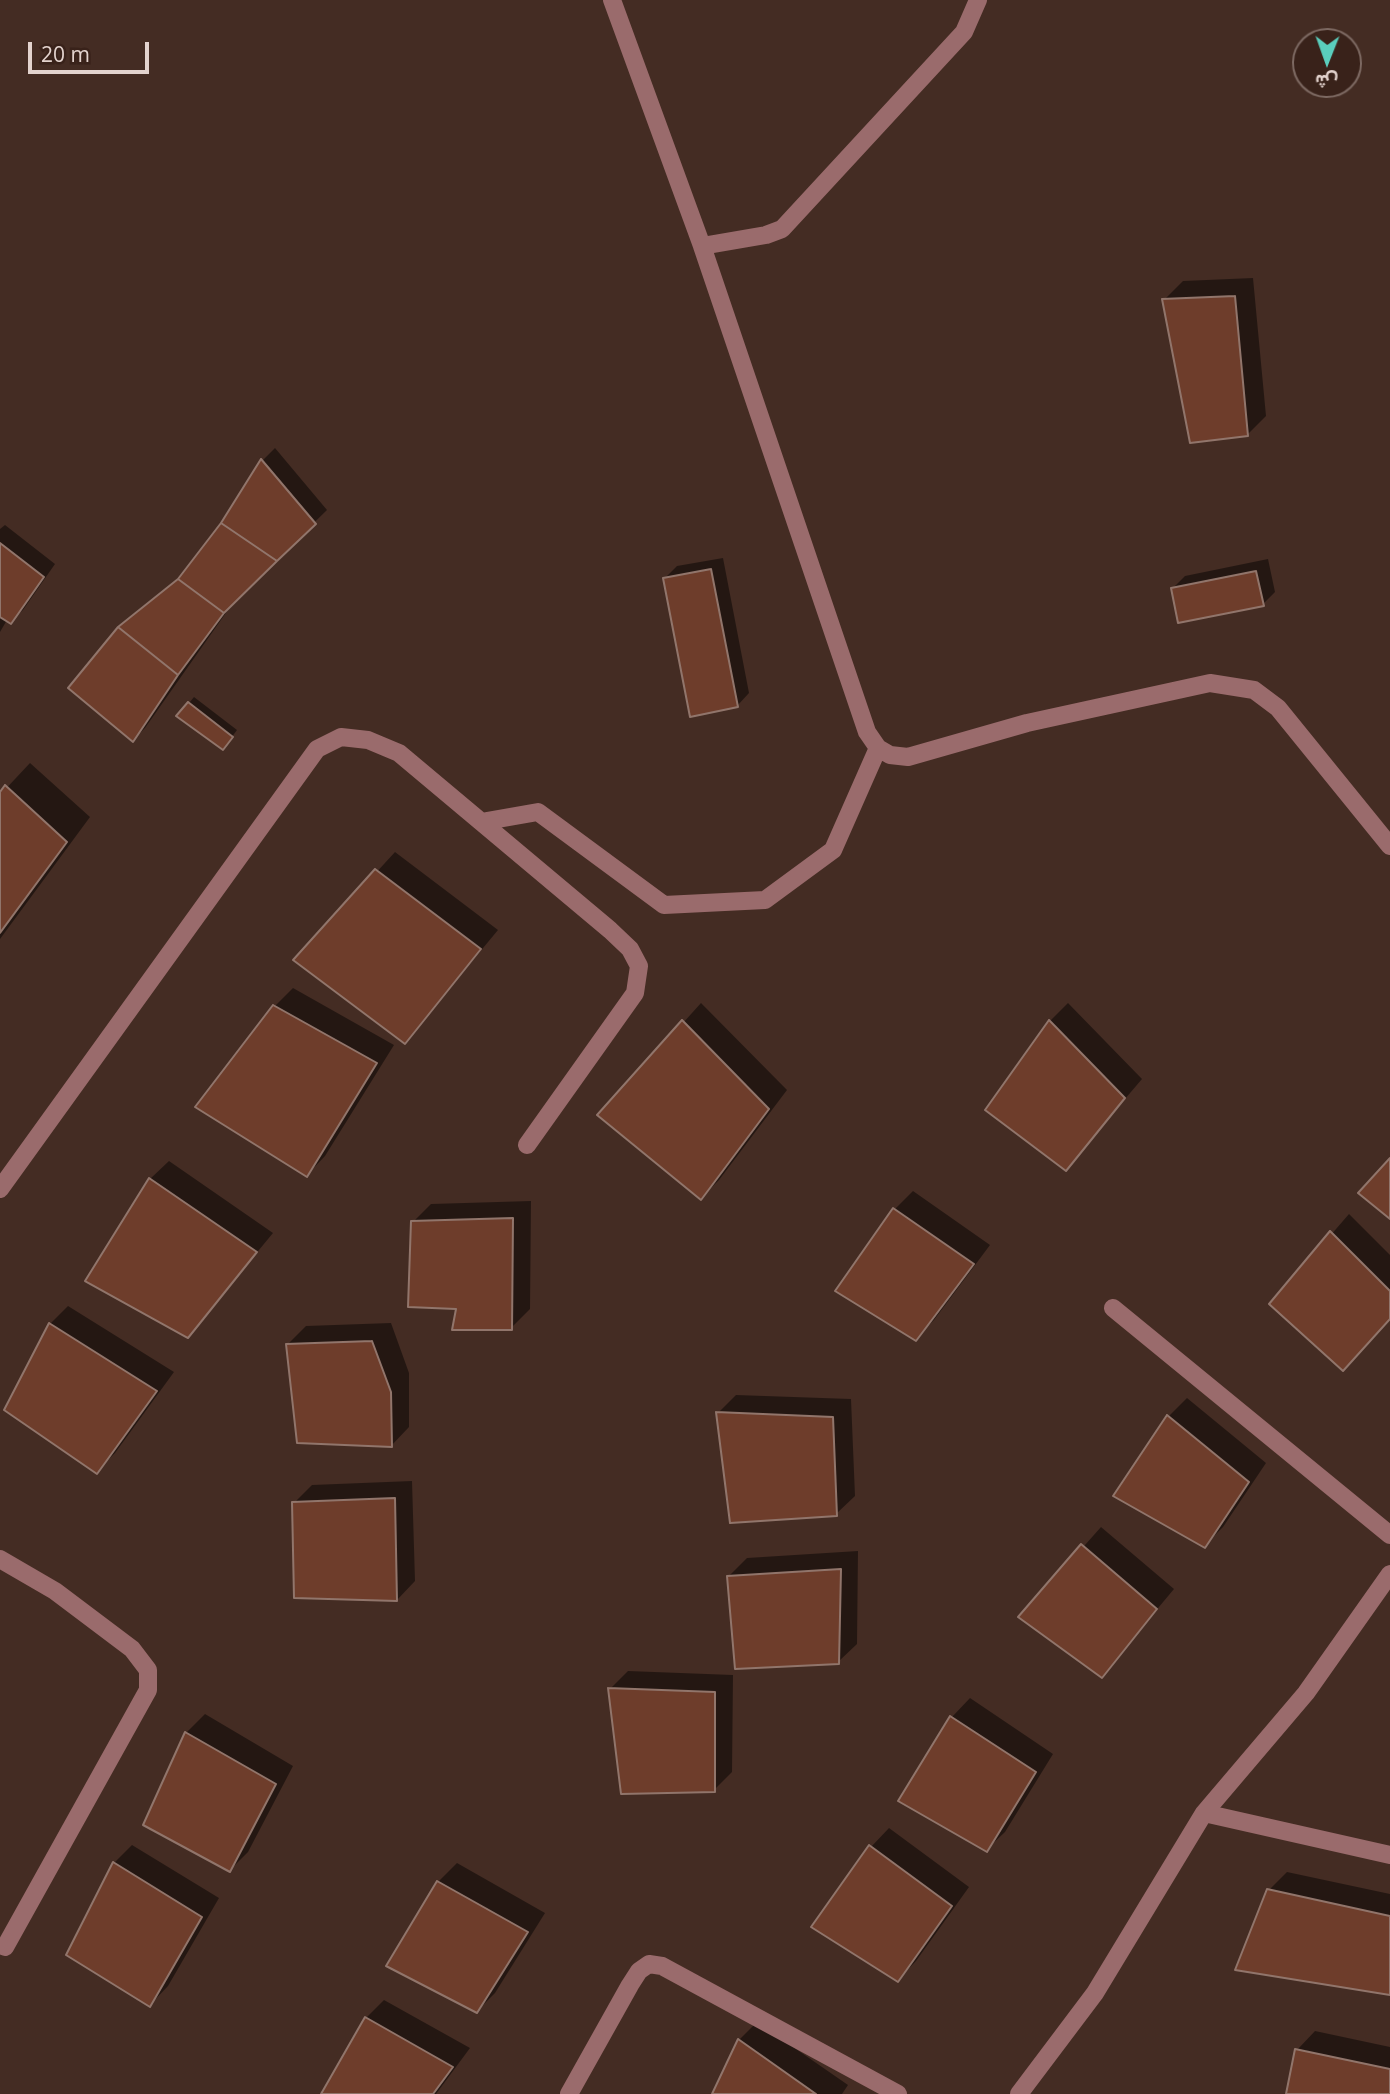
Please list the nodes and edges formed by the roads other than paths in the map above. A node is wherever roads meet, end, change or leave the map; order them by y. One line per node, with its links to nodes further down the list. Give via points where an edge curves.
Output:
1 (612, 0): 3 (street)
2 (978, 0): 3 (street, via 964,32 782,229)
3 (702, 246): 4 (street, via 867,732)
4 (878, 748): 5 (street, via 833,850 765,900 664,905 538,812); 6 (street, via 908,757 1027,723 1210,683 1254,690 1278,708)
5 (481, 822): 7 (street, via 610,930 630,949 639,966 635,993); 8 (street, via 399,753 368,740 341,737 317,749)
6 (1390, 846)
7 (527, 1145)
8 (0, 1189)
9 (1113, 1308): 10 (street)
10 (1390, 1535)
11 (0, 1559): 15 (street, via 55,1591 132,1649 148,1670 148,1690 140,1706)
12 (1390, 1573): 13 (street, via 1306,1693)
13 (1204, 1813): 14 (street); 18 (street, via 1095,1993)
14 (1390, 1855)
15 (5, 1947)
16 (569, 2094): 17 (street, via 630,1984 649,1964 662,1966)
17 (898, 2094)
18 (1019, 2094)

